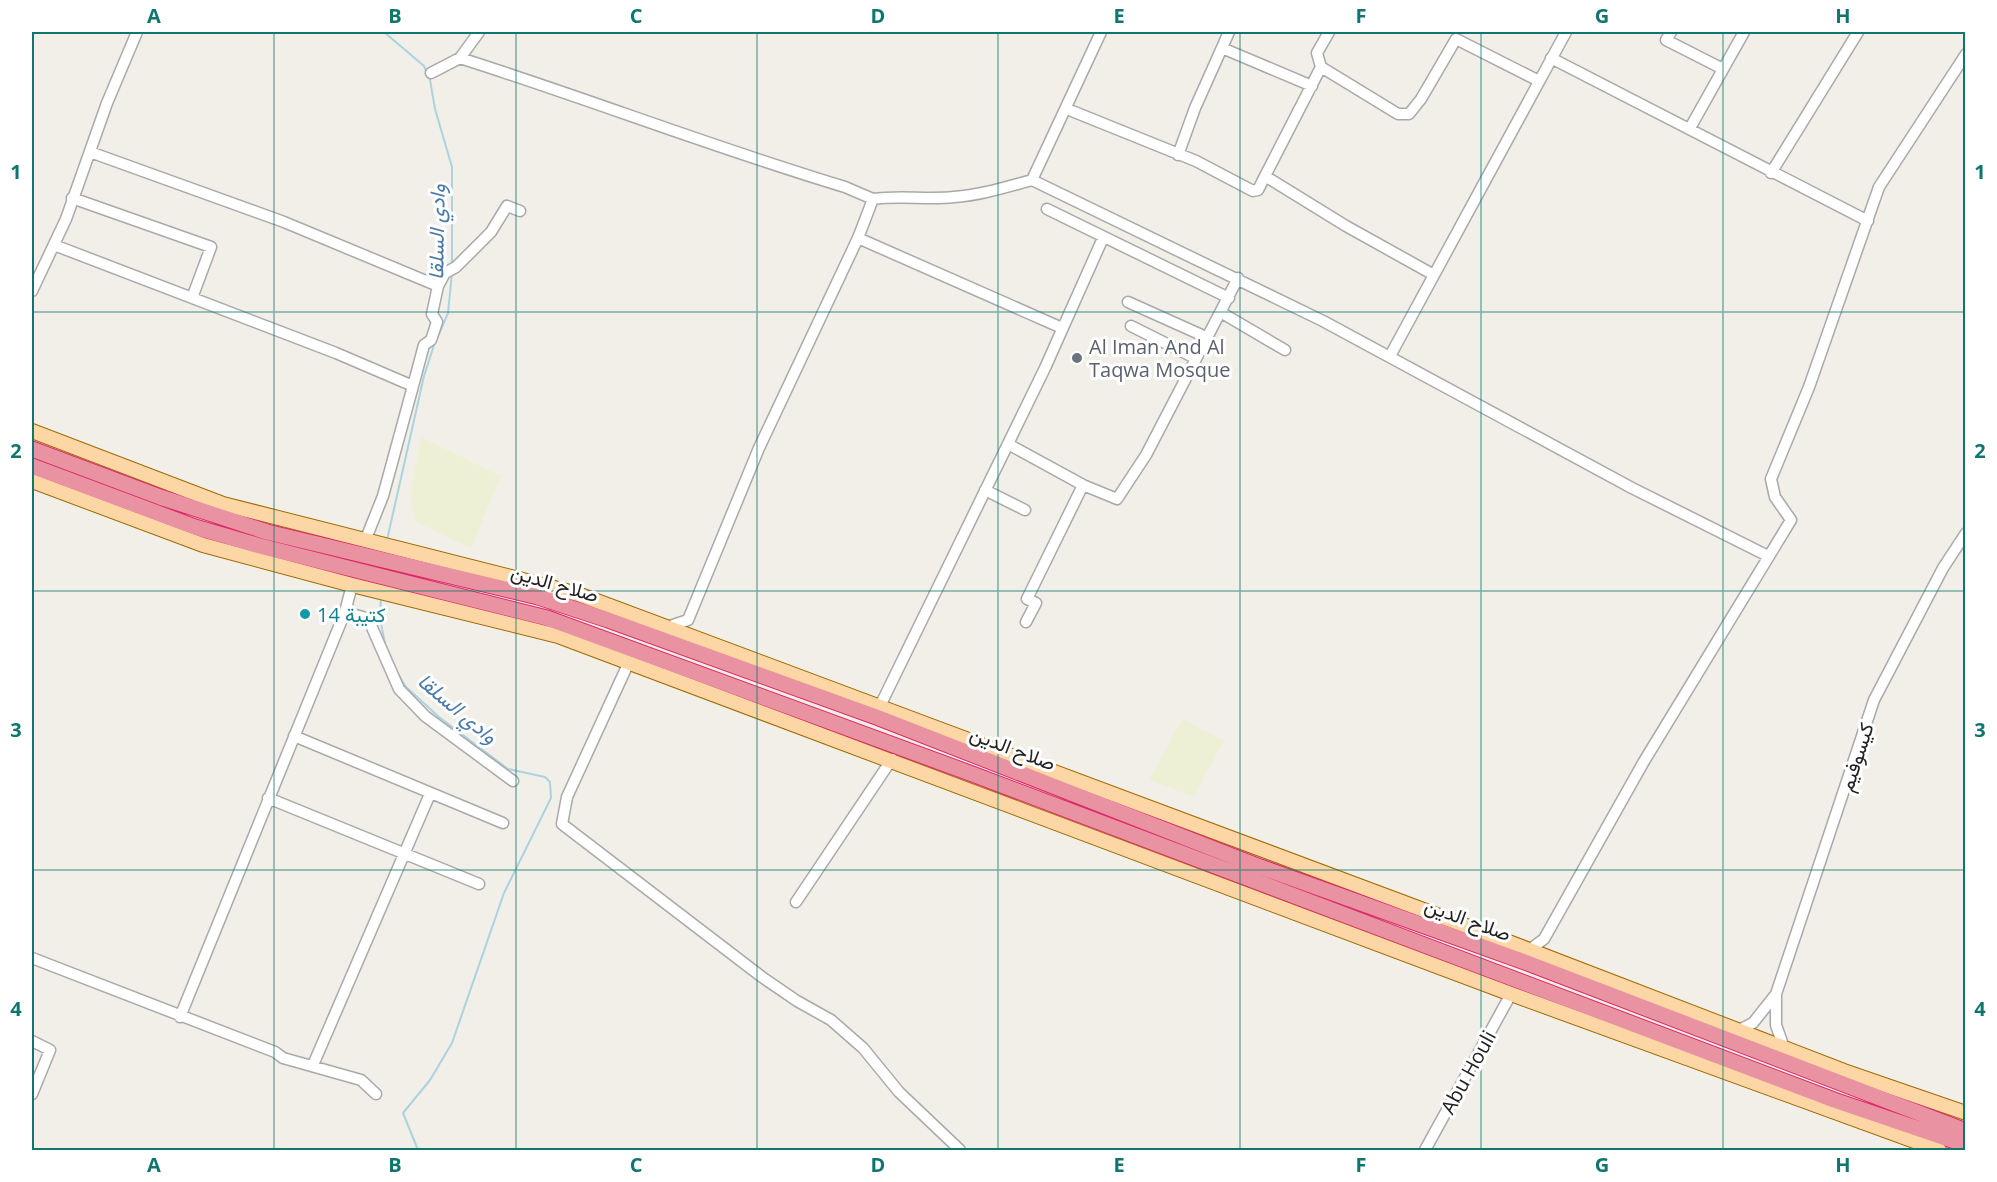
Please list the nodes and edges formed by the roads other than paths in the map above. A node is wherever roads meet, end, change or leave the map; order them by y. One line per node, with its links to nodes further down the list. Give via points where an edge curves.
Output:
1 (136, 32): 21 (street)
2 (479, 32): 12 (street)
3 (1101, 32): 19 (street)
4 (1229, 32): 10 (street)
5 (1329, 32): 14 (street, via 1317,53)
6 (1566, 32): 13 (street)
7 (1671, 32): 15 (street, via 1666,40)
8 (1744, 32): 15 (street)
9 (1858, 32): 23 (street)
10 (1222, 48): 18 (street); 22 (street)
11 (1965, 54): 30 (street, via 1879,187)
12 (460, 58): 16 (street); 27 (street)
13 (1551, 58): 17 (street); 20 (street)
14 (1321, 68): 17 (street, via 1398,114 1409,114 1421,99 1456,39); 18 (street)
15 (1723, 69): 20 (street)
16 (431, 73)
17 (1539, 81): 34 (street)
18 (1312, 86): 24 (street)
19 (1066, 109): 22 (street); 25 (street)
20 (1690, 128): 23 (street)
21 (90, 152): 26 (street); 36 (street, via 284,222)
22 (1178, 155): 24 (street, via 1253,191 1258,190)
23 (1771, 173): 30 (street)
24 (1265, 176): 34 (street)
25 (1032, 180): 27 (street, via 952,198); 35 (street)
26 (72, 198): 33 (street); 38 (street, via 211,247)
27 (873, 199): 31 (street)
28 (1047, 209): 32 (street)
29 (520, 211): 36 (street, via 507,206 491,232 445,273)
30 (1868, 221): 61 (street, via 1809,387 1771,479 1775,497 1791,520)
31 (858, 238): 43 (street); 65 (street, via 759,448)
32 (1103, 238): 39 (street); 43 (street)
33 (54, 245): 37 (street); 38 (street)
34 (1434, 275): 46 (street)
35 (1238, 279): 39 (street); 46 (street)
36 (438, 286): 48 (street, via 432,314 437,322 431,340 424,345)
37 (32, 291)
38 (192, 298): 48 (street)
39 (1229, 298): 41 (street)
40 (1128, 302): 44 (street)
41 (1222, 313): 44 (street); 45 (street)
42 (1131, 326): 47 (street)
43 (1062, 328): 50 (street)
44 (1206, 338): 47 (street)
45 (1285, 350)
46 (1390, 356): 61 (street, via 1632,488)
47 (1195, 358): 54 (street, via 1146,455 1118,499)
48 (413, 386): 60 (street, via 383,496)
49 (32, 431): 60 (main road, via 223,504)
50 (1008, 444): 54 (street); 55 (street)
51 (32, 449): 57 (highway, صلاح الدين)
52 (32, 466): 59 (highway, صلاح الدين, via 195,527)
53 (32, 481): 62 (main road, via 203,544)
54 (1083, 485): 66 (street, via 1027,599 1036,603)
55 (985, 490): 56 (street); 70 (street)
56 (1025, 510)
57 (267, 532): 59 (highway); 60 (highway, صلاح الدين)
58 (1965, 533): 89 (street, كيسوفيم, via 1942,568 1874,700)
59 (260, 546): 62 (highway, صلاح الدين)
60 (363, 548): 67 (main road, via 406,550 578,594); 76 (highway, صلاح الدين, via 397,564 538,597 608,620 879,718)
61 (1768, 555): 84 (street)
62 (355, 581): 63 (highway, صلاح الدين); 64 (street)
63 (394, 588): 69 (main road, via 535,628); 78 (highway, صلاح الدين, via 547,618)
64 (345, 612): 71 (street); 73 (street, via 370,623 399,689 425,716)
65 (688, 620): 67 (street); 68 (street)
66 (1026, 622)
67 (667, 627): 68 (main road)
68 (704, 641): 70 (main road)
69 (629, 662): 72 (main road); 101 (street, via 567,797 562,824 762,977 831,1020 863,1048 898,1092)
70 (880, 706): 85 (main road)
71 (294, 736): 74 (street); 75 (street)
72 (892, 759): 83 (street); 88 (main road)
73 (513, 782)
74 (430, 794): 77 (street); 79 (street)
75 (268, 798): 79 (street); 90 (street)
76 (1147, 822): 78 (highway, via 1143,830); 80 (highway, صلاح الدين)
77 (503, 823)
78 (1132, 834): 82 (highway, صلاح الدين)
79 (404, 852): 81 (street); 94 (street)
80 (1293, 877): 82 (highway, via 1293,885); 98 (highway, صلاح الدين)
81 (479, 884)
82 (1285, 893): 100 (highway, صلاح الدين, via 1834,1100)
83 (796, 902)
84 (1547, 933): 85 (street, via 1540,944); 87 (street)
85 (1529, 950): 87 (main road)
86 (32, 958): 90 (street)
87 (1554, 960): 91 (main road)
88 (1511, 994): 100 (main road); 102 (street, Abu Houli)
89 (1776, 994): 91 (street, كيسوفيم, via 1753,1023); 93 (street, كيسوفيم, via 1776,1025)
90 (180, 1017): 94 (street, via 283,1058)
91 (1738, 1030): 93 (main road)
92 (32, 1041): 95 (street, via 50,1050)
93 (1784, 1048): 97 (main road)
94 (314, 1065): 96 (street, via 361,1080)
95 (32, 1094)
96 (376, 1094)
97 (1965, 1113)
98 (1965, 1131)
99 (1965, 1145): 100 (highway, صلاح الدين)
100 (1932, 1146)
101 (960, 1150)
102 (1425, 1150)

